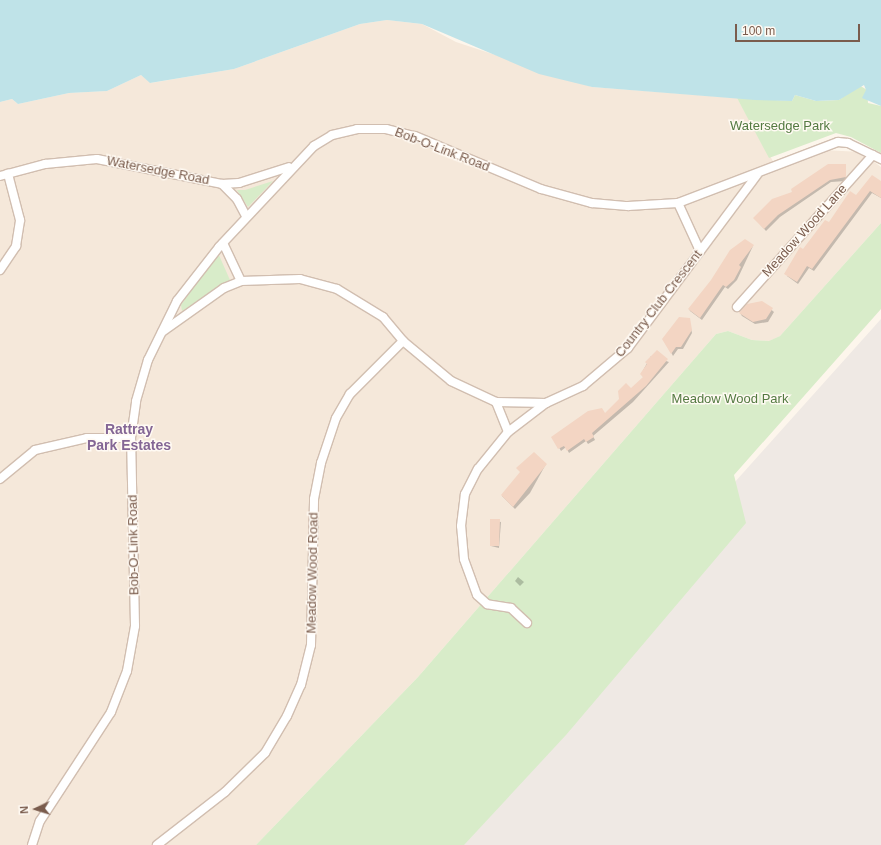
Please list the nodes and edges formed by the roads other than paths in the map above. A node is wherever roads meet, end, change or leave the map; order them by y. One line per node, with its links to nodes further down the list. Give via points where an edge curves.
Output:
1 (877, 157): 4 (street, via 838,142); 12 (street, Meadow Wood Lane)
2 (291, 165): 5 (street, Watersedge Road, via 239,183); 6 (street, Bob-O-Link Road, via 332,135 357,129 386,129 415,136 541,189 592,203 628,206); 7 (street, Bob-O-Link Road)
3 (4, 175): 5 (street, Watersedge Road, via 57,162 97,159); 10 (street, via 20,220 16,246)
4 (757, 175): 6 (street); 9 (street, Country Club Crescent)
5 (222, 184): 7 (street, Watersedge Road, via 237,198)
6 (678, 203): 9 (street)
7 (246, 216): 8 (street, Bob-O-Link Road)
8 (223, 243): 11 (street); 13 (street, Bob-O-Link Road, via 177,300)
9 (700, 251): 16 (street, Country Club Crescent, via 628,348 583,386)
10 (0, 270)
11 (241, 281): 13 (street, Country Club Crescent, via 224,288); 14 (street, Country Club Crescent, via 300,279 337,289 383,317)
12 (737, 307)
13 (161, 333): 18 (street, Bob-O-Link Road, via 142,379)
14 (403, 341): 15 (street, Country Club Crescent, via 451,381); 22 (street, Meadow Wood Road, via 350,394 336,418 320,462 314,499 311,645 301,685 287,716 265,753 225,792)
15 (496, 402): 16 (street, Country Club Crescent); 17 (street)
16 (546, 403): 17 (street)
17 (508, 432): 20 (street, via 471,481 465,494 461,543 468,577 477,596 487,604 511,608)
18 (131, 438): 19 (street, via 87,438 35,450); 21 (street, Bob-O-Link Road, via 135,626 127,671 111,712 40,820)
19 (0, 480)
20 (527, 623)
21 (32, 845)
22 (157, 845)

